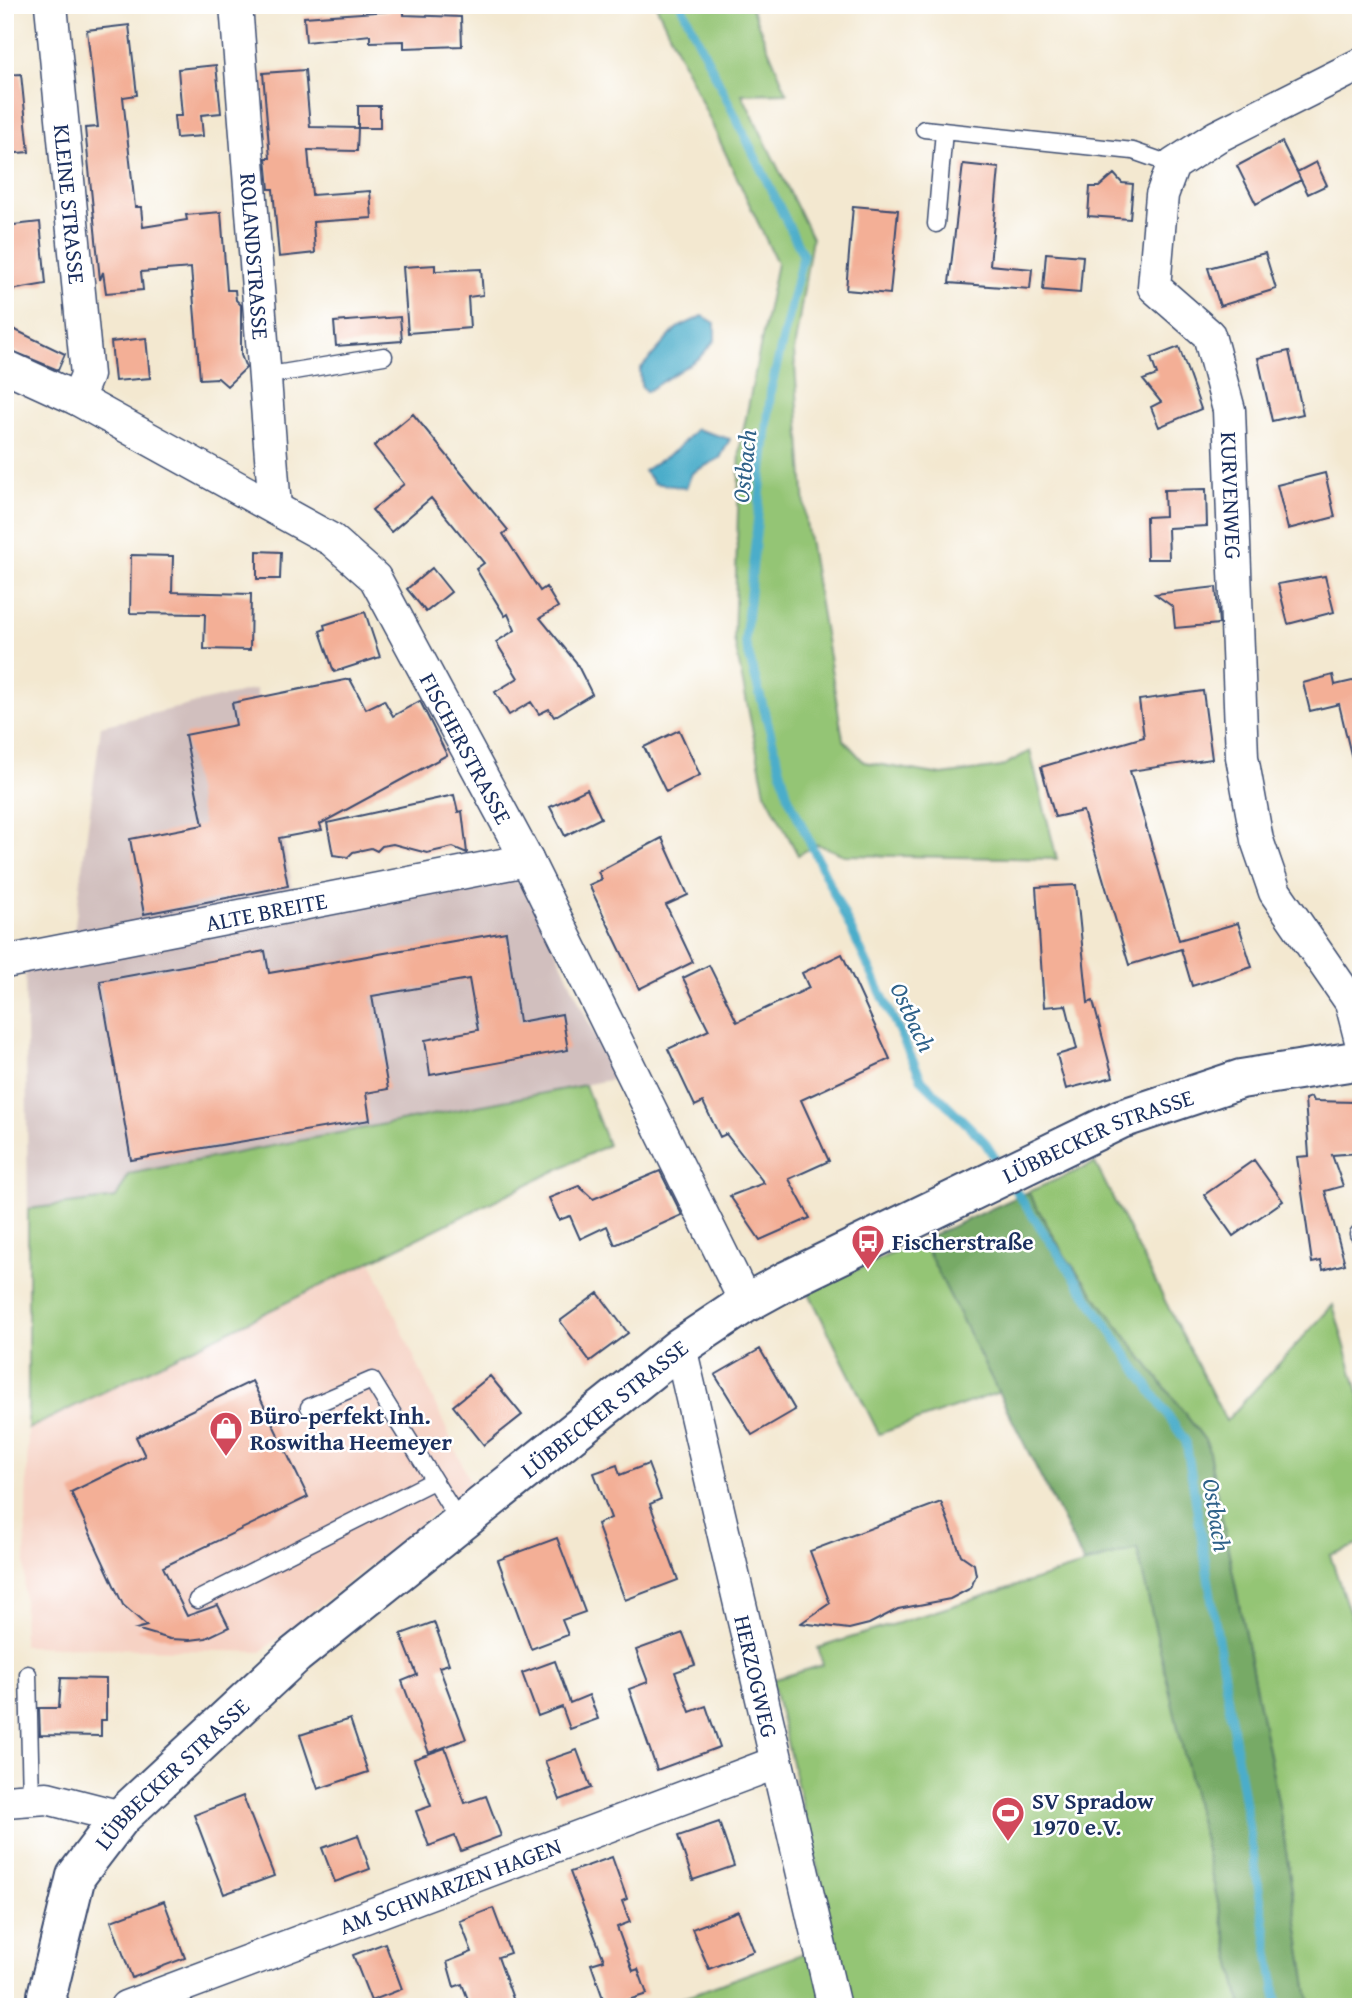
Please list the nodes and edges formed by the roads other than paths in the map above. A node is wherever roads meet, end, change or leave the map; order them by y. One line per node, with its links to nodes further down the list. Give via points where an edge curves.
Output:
1 (51, 5): 11 (street, KLEINE STRASSE, via 88,375)
2 (236, 5): 10 (street, ROLANDSTRASSE)
3 (1361, 64): 6 (street, via 1216,137)
4 (924, 130): 5 (lane)
5 (944, 131): 6 (lane, via 1133,151); 7 (lane)
6 (1173, 165): 15 (street, KURVENWEG, via 1162,195 1154,287 1209,335 1229,410 1242,757 1257,840 1275,892 1351,1002)
7 (936, 224)
8 (384, 356): 10 (lane)
9 (5, 366): 11 (street, FISCHERSTRASSE)
10 (264, 376): 12 (street, ROLANDSTRASSE)
11 (77, 399): 12 (street, FISCHERSTRASSE)
12 (275, 508): 13 (street, FISCHERSTRASSE, via 332,540 375,578)
13 (527, 860): 14 (street, ALTE BREITE); 17 (street, FISCHERSTRASSE)
14 (5, 962)
15 (1361, 1041)
16 (1361, 1060): 17 (main road, LÜBBECKER STRASSE, via 1241,1079 1121,1119)
17 (746, 1303): 18 (main road, LÜBBECKER STRASSE)
18 (680, 1346): 21 (main road, LÜBBECKER STRASSE); 24 (street, HERZOGWEG)
19 (309, 1407): 20 (lane, via 372,1380)
20 (433, 1481): 21 (lane); 22 (lane)
21 (459, 1521): 26 (main road, LÜBBECKER STRASSE, via 295,1655)
22 (197, 1600)
23 (28, 1674): 25 (lane)
24 (775, 1763): 28 (street, AM SCHWARZEN HAGEN); 29 (street, HERZOGWEG)
25 (18, 1800): 26 (street, via 47,1798)
26 (121, 1818): 27 (main road, LÜBBECKER STRASSE, via 76,1876 47,1995)
27 (49, 2007)
28 (126, 2007)
29 (834, 2007)

